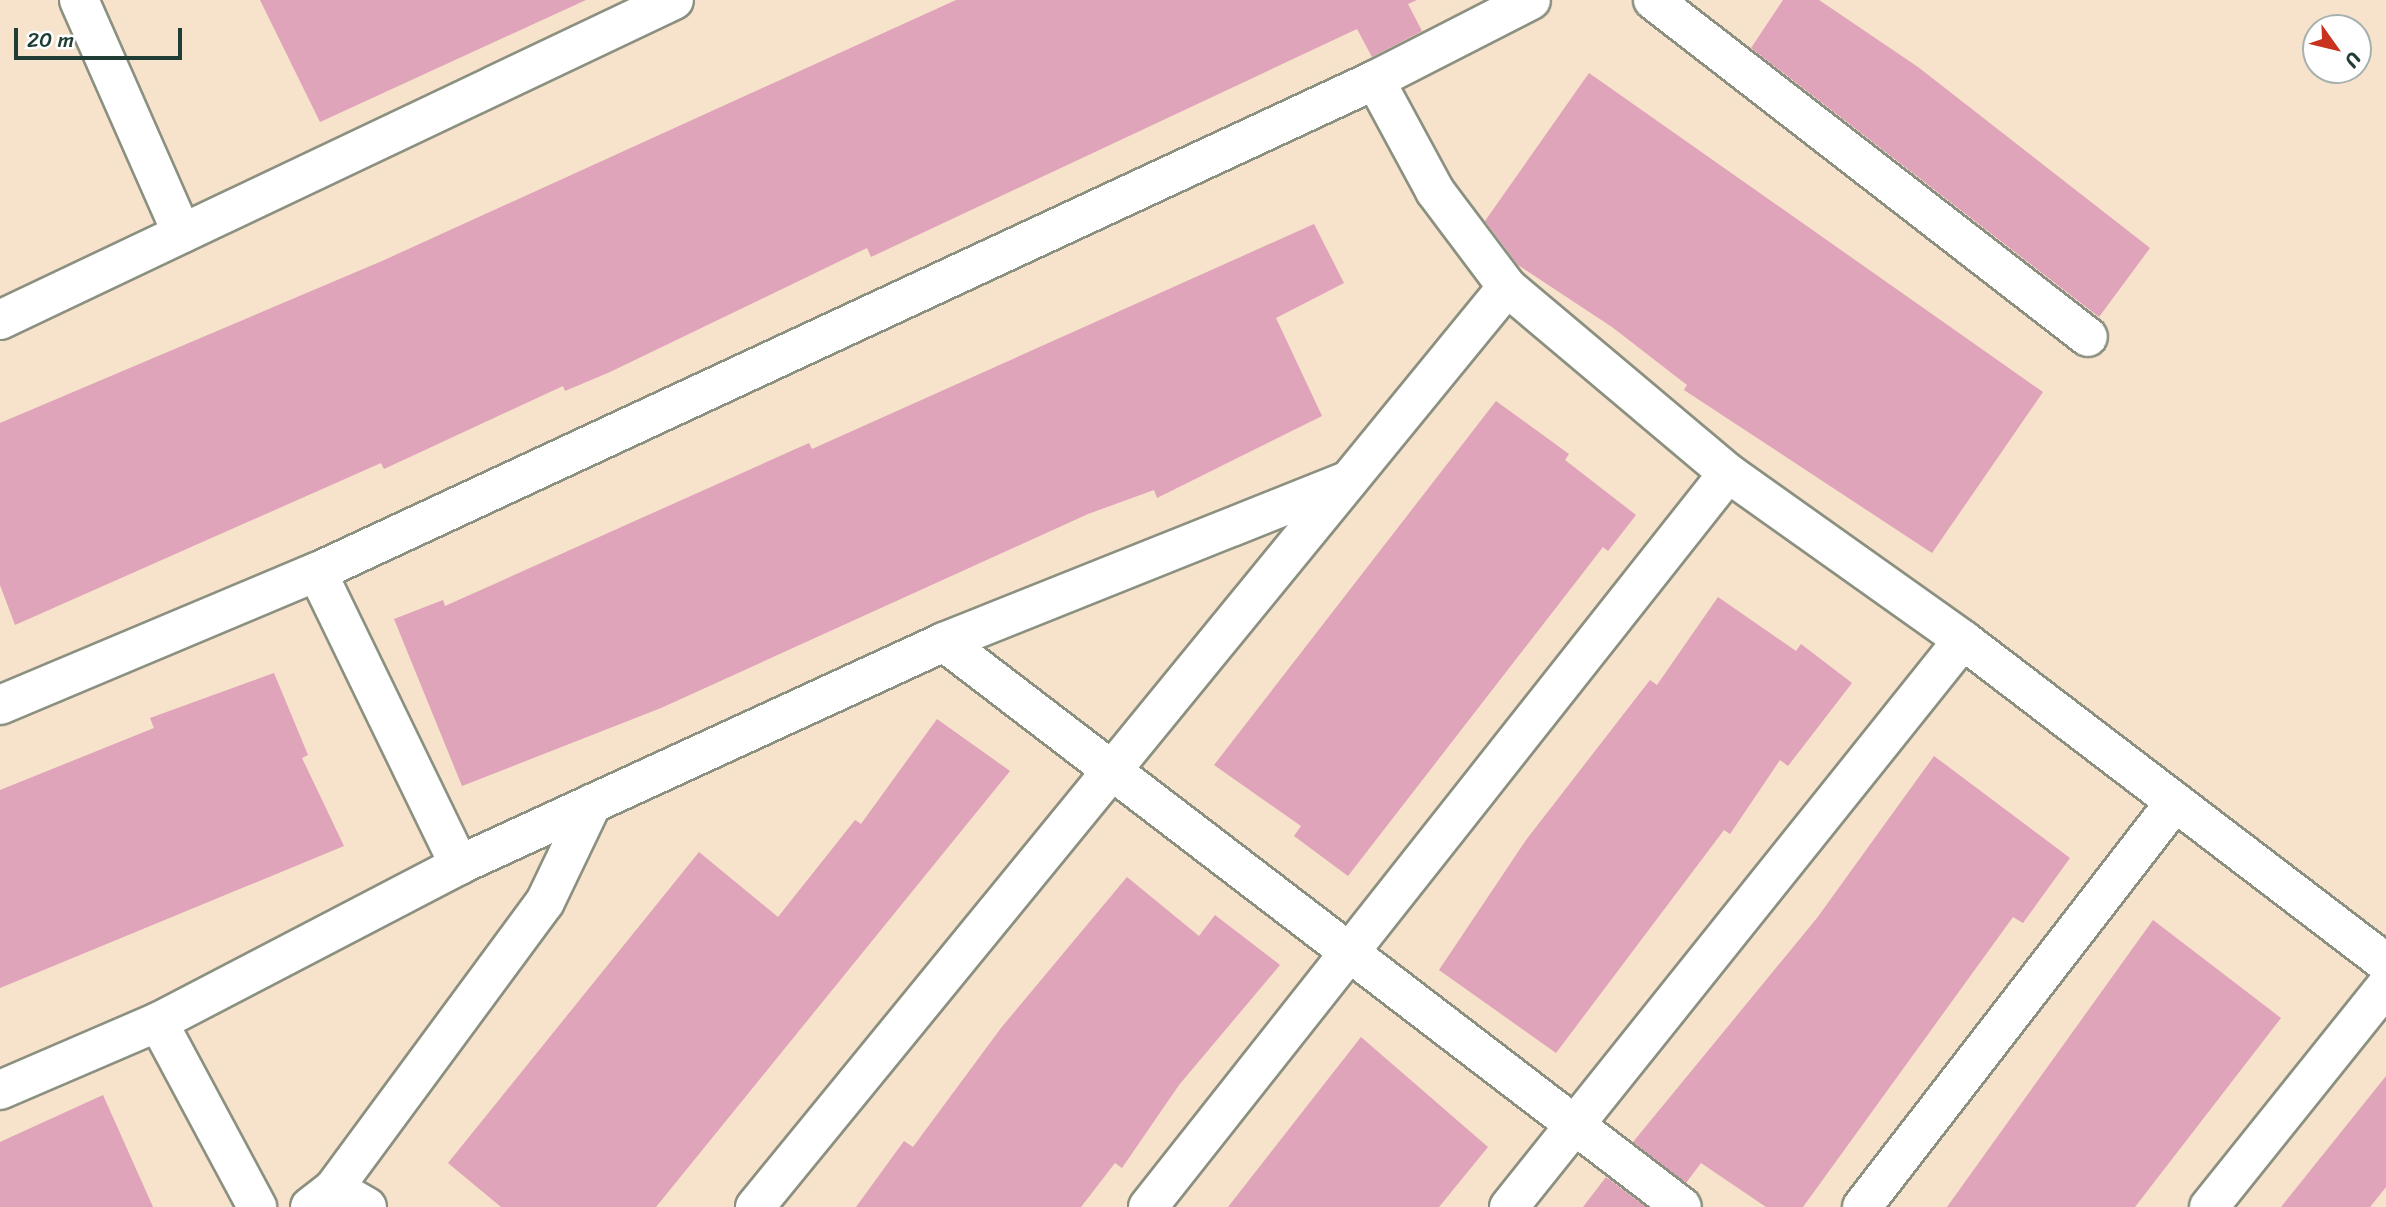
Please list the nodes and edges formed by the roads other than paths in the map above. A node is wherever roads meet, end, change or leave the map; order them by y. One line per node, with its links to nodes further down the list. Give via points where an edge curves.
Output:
1 (79, 0): 6 (street)
2 (674, 0): 6 (street)
3 (1531, 0): 5 (street)
4 (1653, 0): 9 (street)
5 (1375, 80): 7 (street, via 1435,191); 12 (street)
6 (182, 233): 8 (street)
7 (1507, 287): 10 (street); 11 (street)
8 (0, 320)
9 (2088, 337)
10 (1728, 473): 13 (street); 20 (street)
11 (1349, 480): 14 (street); 16 (street)
12 (317, 572): 15 (street); 19 (street)
13 (1963, 640): 17 (street); 25 (street)
14 (944, 642): 16 (street); 18 (street)
15 (0, 705)
16 (1112, 771): 20 (street); 29 (street)
17 (2175, 802): 21 (street); 33 (street)
18 (592, 804): 19 (street); 26 (street, via 545,901)
19 (459, 865): 23 (street)
20 (1353, 956): 25 (street); 30 (street)
21 (2386, 963)
22 (2386, 986): 34 (street)
23 (158, 1022): 24 (street); 27 (street)
24 (0, 1090)
25 (1573, 1123): 31 (street); 32 (street)
26 (322, 1198): 28 (street)
27 (257, 1207)
28 (367, 1207)
29 (755, 1207)
30 (1148, 1207)
31 (1509, 1207)
32 (1682, 1207)
33 (1862, 1207)
34 (2209, 1207)

